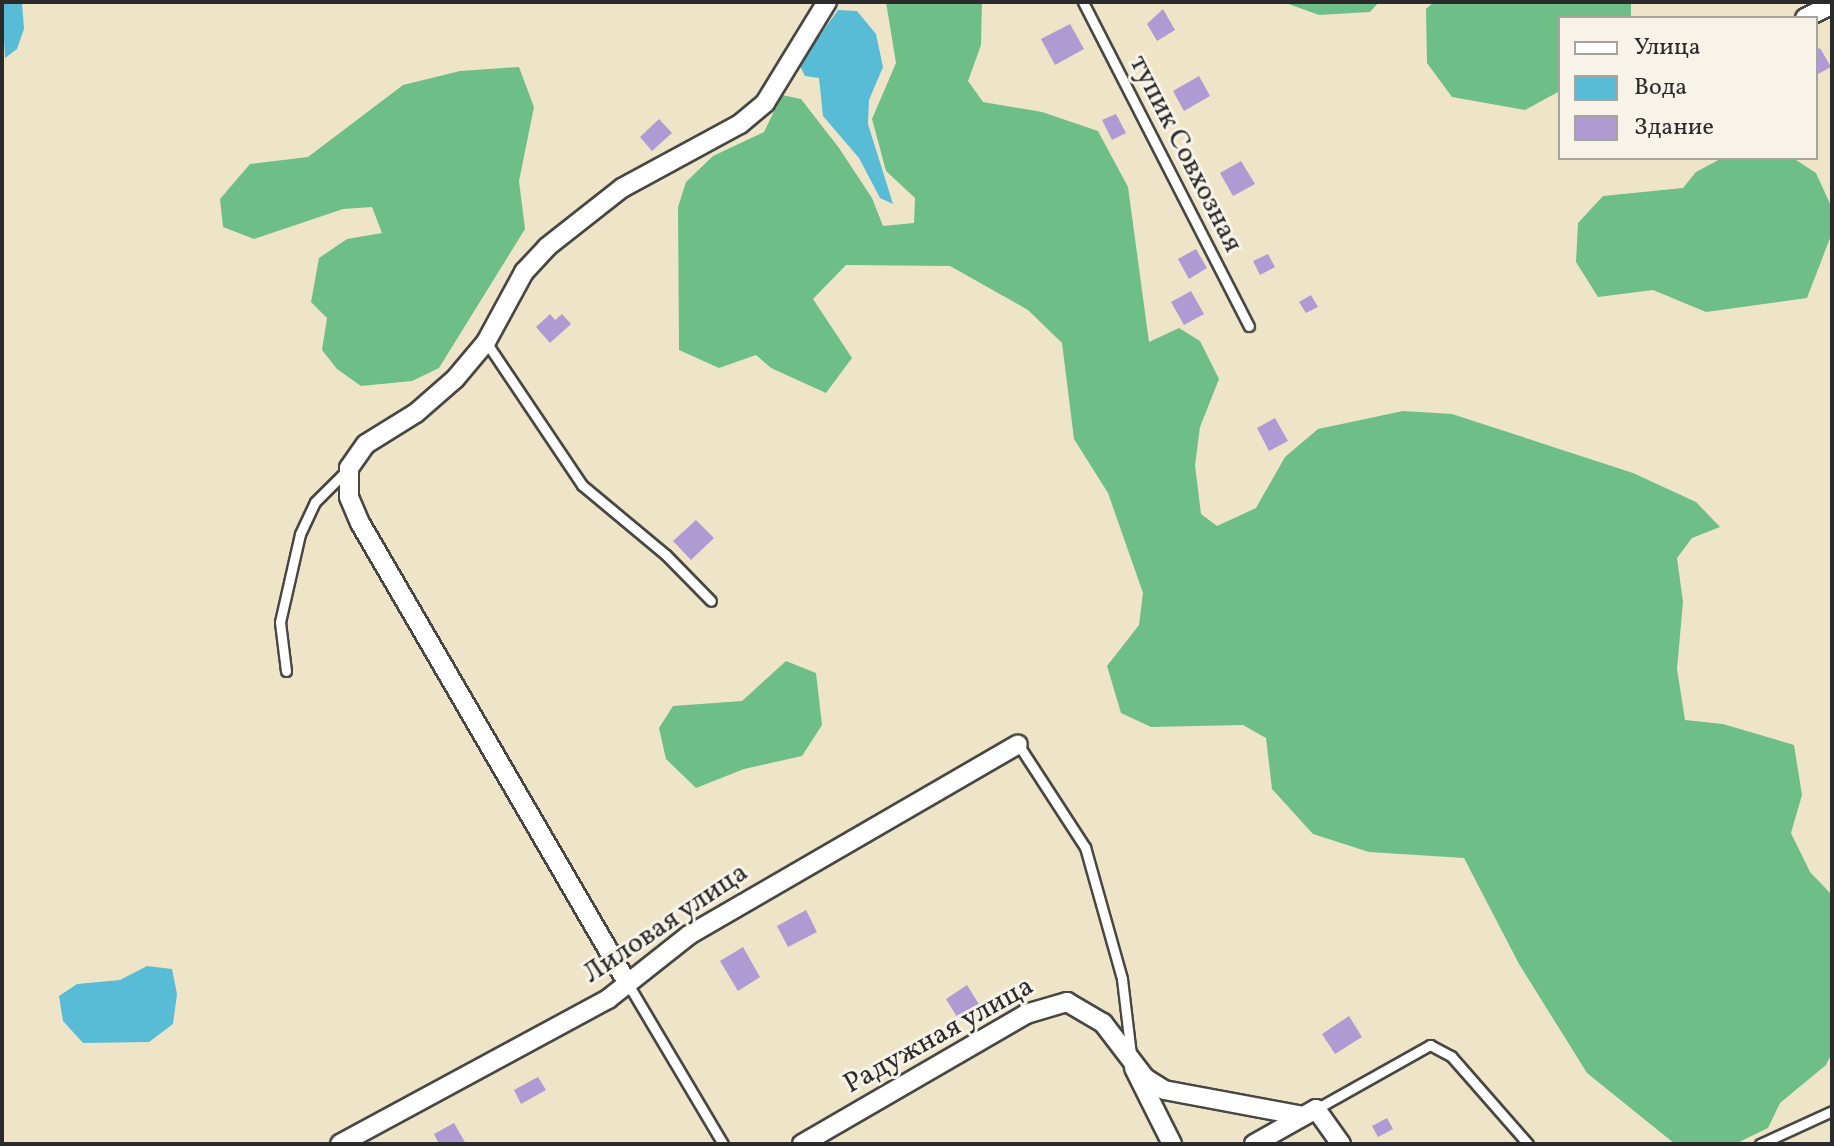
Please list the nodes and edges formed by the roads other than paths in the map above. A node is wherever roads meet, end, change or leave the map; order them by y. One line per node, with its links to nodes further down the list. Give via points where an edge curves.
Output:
1 (827, 2): 6 (street, via 765,103 740,124 622,188 547,247 524,272)
2 (1083, 2): 5 (lane, тупик Совхозная)
3 (1832, 4): 4 (street)
4 (1809, 16)
5 (1249, 326)
6 (486, 342): 7 (street, via 455,379 416,413 366,444); 8 (lane, via 582,485 666,555)
7 (349, 468): 9 (lane, via 315,502 300,534 280,622); 11 (street, via 349,497 360,523)
8 (711, 601)
9 (286, 671)
10 (1018, 744): 11 (street, Лиловая улица, via 689,935); 12 (lane, via 1085,847 1122,979)
11 (628, 984): 15 (street, Лиловая улица); 16 (lane)
12 (1131, 1062): 14 (street, via 1164,1090 1190,1098); 17 (street, Радужная улица, via 1103,1023 1082,1007 1055,1003); 18 (street)
13 (1832, 1111): 22 (lane)
14 (1309, 1112): 19 (street); 20 (street); 21 (lane, via 1430,1045 1451,1056)
15 (340, 1144)
16 (723, 1144)
17 (802, 1144)
18 (1172, 1144)
19 (1254, 1144)
20 (1341, 1144)
21 (1528, 1144)
22 (1760, 1144)

